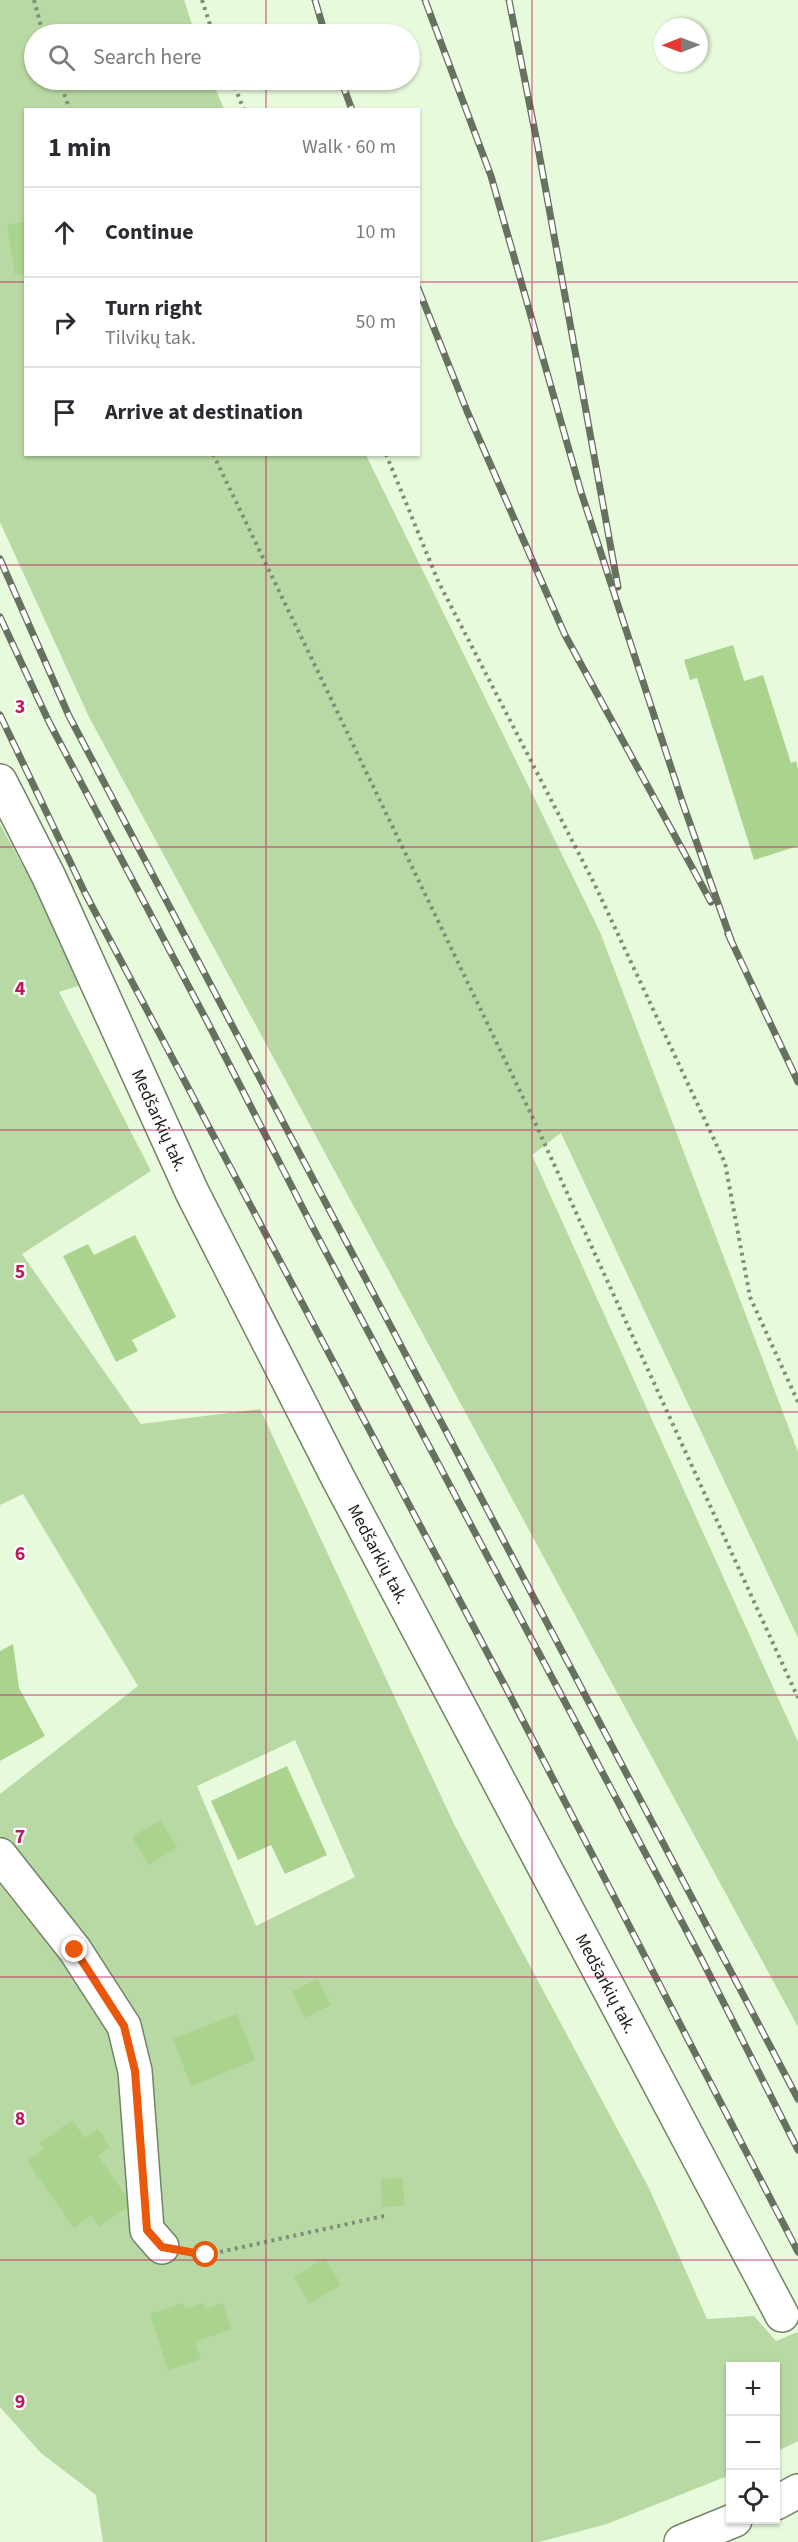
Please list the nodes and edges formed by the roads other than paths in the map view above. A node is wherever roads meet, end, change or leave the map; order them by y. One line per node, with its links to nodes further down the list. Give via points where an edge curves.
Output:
1 (0, 781): 4 (street, Medšarkių tak., via 49,877 192,1192 332,1468)
2 (0, 1855): 3 (street, via 75,1950 124,2026 135,2071 147,2230)
3 (162, 2247)
4 (782, 2315)
5 (798, 2491): 6 (street)
6 (780, 2501)
7 (726, 2524): 8 (street)
8 (681, 2542)

